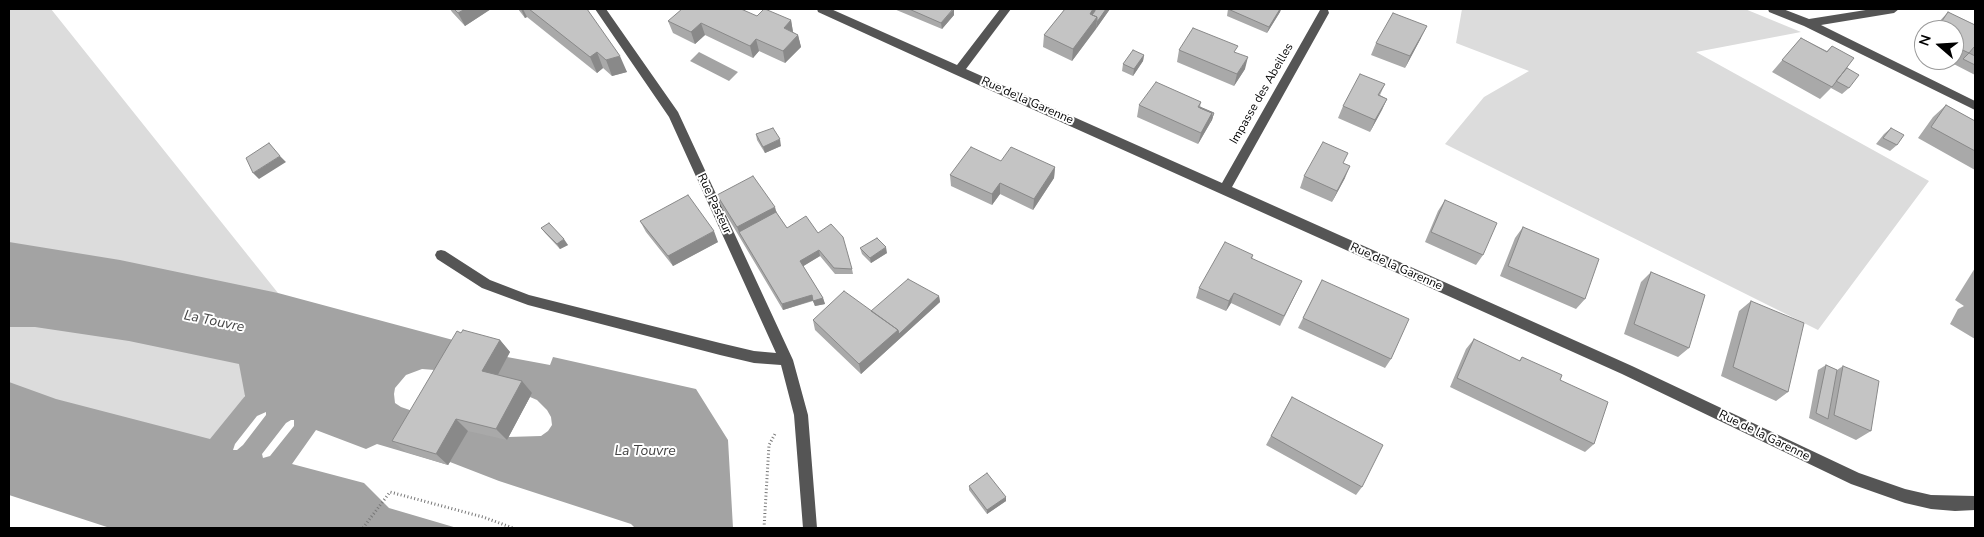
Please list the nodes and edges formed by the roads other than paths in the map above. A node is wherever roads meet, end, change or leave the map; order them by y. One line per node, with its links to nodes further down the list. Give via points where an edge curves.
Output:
1 (600, 9): 12 (street, Rue Pasteur, via 674,115)
2 (822, 9): 8 (street, Rue de la Garenne)
3 (1006, 9): 8 (street)
4 (1773, 9): 7 (street)
5 (1894, 9): 7 (street)
6 (1324, 13): 10 (street, Impasse des Abeilles)
7 (1808, 23): 9 (street)
8 (958, 70): 10 (street, Rue de la Garenne)
9 (1975, 106)
10 (1224, 190): 13 (street, Rue de la Garenne, via 1627,370 1856,480 1930,502)
11 (441, 255): 12 (street, via 486,284 528,300 754,357)
12 (786, 360): 14 (street, Rue Pasteur, via 801,415)
13 (1975, 503)
14 (810, 528)

